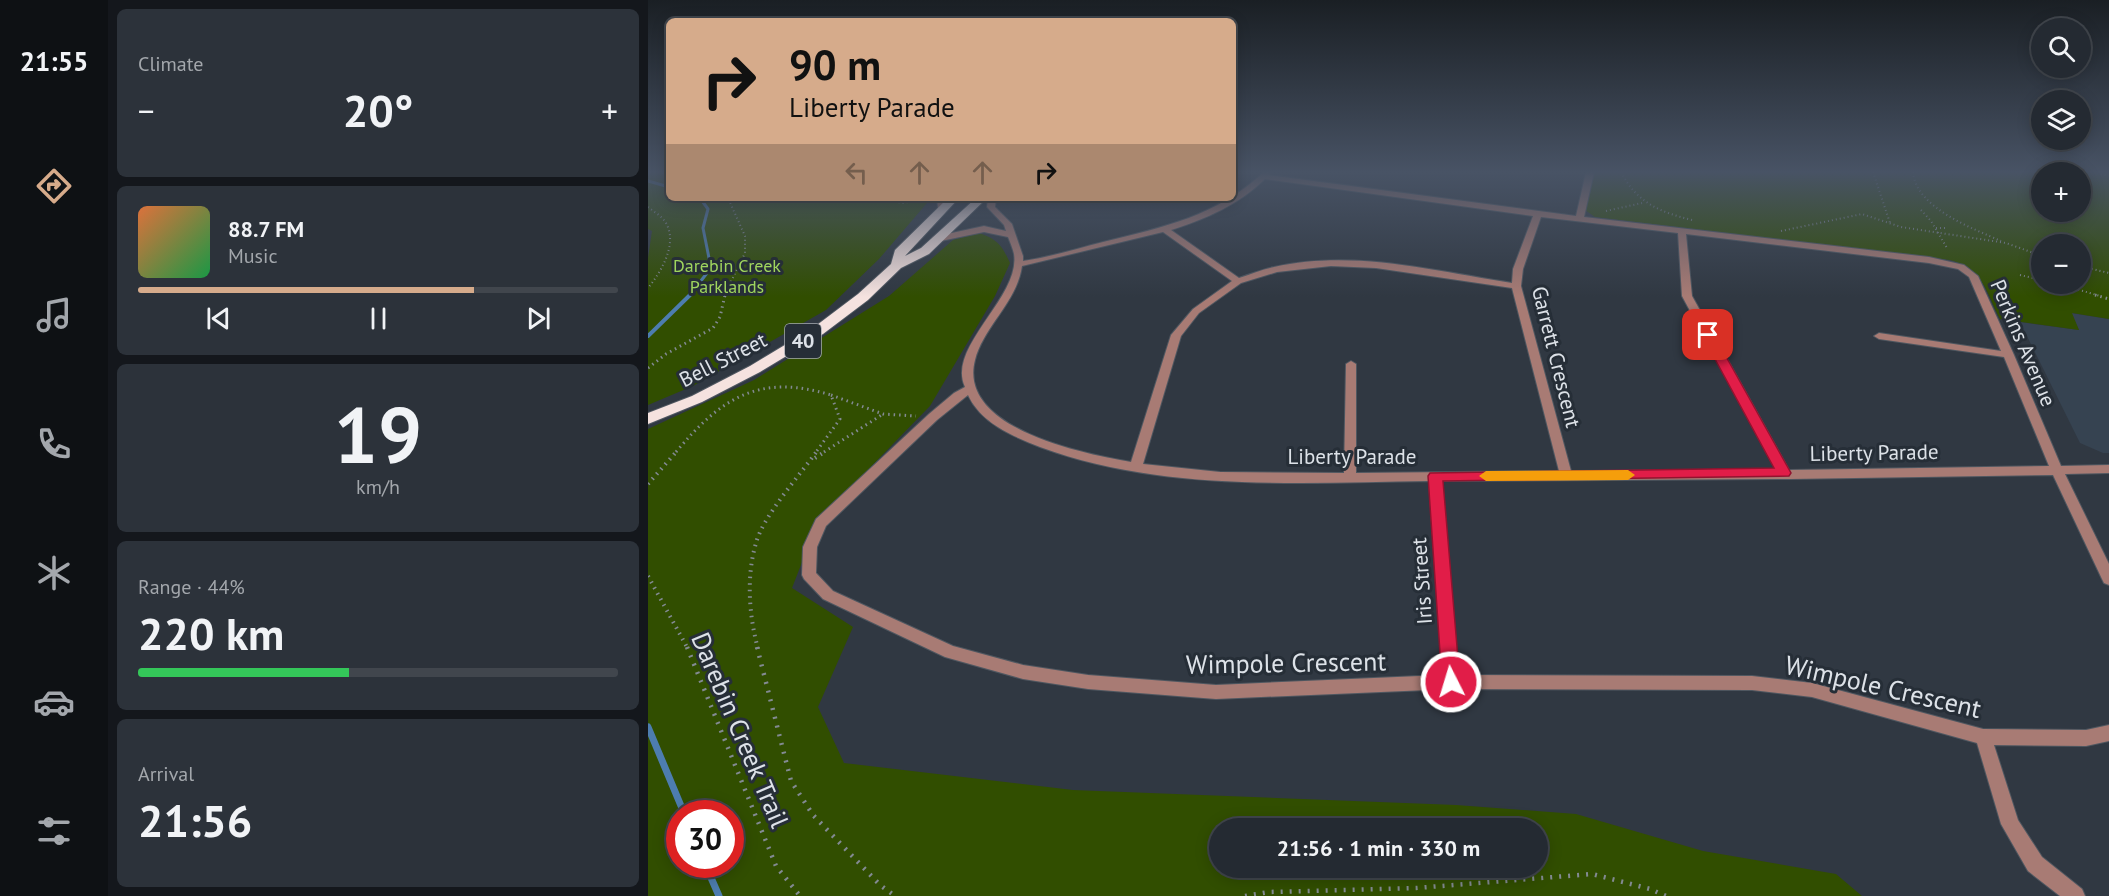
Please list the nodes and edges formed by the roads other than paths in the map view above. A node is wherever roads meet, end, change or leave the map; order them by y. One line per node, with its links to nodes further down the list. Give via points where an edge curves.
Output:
1 (932, 214): 13 (highway, Bell Street / 40, via 899,253)
2 (964, 214): 11 (highway, Bell Street / 40)
3 (998, 214): 10 (street)
4 (1205, 214): 8 (street)
5 (1538, 214): 7 (street, Perkins Avenue); 15 (street, Garrett Crescent, via 1518,269)
6 (1580, 214): 7 (street)
7 (1579, 219): 9 (street, Perkins Avenue)
8 (1164, 229): 12 (street); 14 (street)
9 (1682, 232): 17 (street, Perkins Avenue, via 1961,267 1973,276); 24 (street, via 1688,296)
10 (1011, 234): 11 (street, via 984,229); 12 (street, via 1018,244)
11 (936, 239): 13 (highway, Bell Street / 40, via 925,251)
12 (1020, 264): 19 (street, via 970,357)
13 (897, 265): 20 (highway, Bell Street / 40, via 818,331 755,369)
14 (1238, 281): 15 (street, via 1276,269 1331,263 1376,265); 21 (street, via 1204,304 1176,335)
15 (1516, 286): 26 (street, Garrett Crescent)
16 (1879, 336): 17 (street)
17 (2009, 355): 23 (street, Perkins Avenue)
18 (1351, 364): 27 (street)
19 (970, 389): 21 (street, Liberty Parade, via 986,413 1017,433 1082,456); 29 (street, Wimpole Crescent, via 933,417 821,523 810,547 809,575 828,596 950,652 1023,672 1088,682 1216,692)
20 (648, 419)
21 (1136, 467): 27 (street, Liberty Parade, via 1240,477)
22 (2109, 469): 23 (street, Liberty Parade)
23 (2057, 470): 24 (street, Liberty Parade); 28 (street)
24 (1784, 473): 26 (street, Liberty Parade)
25 (1435, 476): 26 (street, Liberty Parade); 27 (street, Liberty Parade); 29 (street, Iris Street)
26 (1566, 476)
27 (1350, 477)
28 (2109, 579)
29 (1451, 682): 31 (street, Wimpole Crescent, via 1752,683 1812,690)
30 (2109, 733): 31 (street, Wimpole Crescent, via 2086,738)
31 (1983, 737): 32 (street, via 2010,824 2035,864)
32 (2075, 896)

